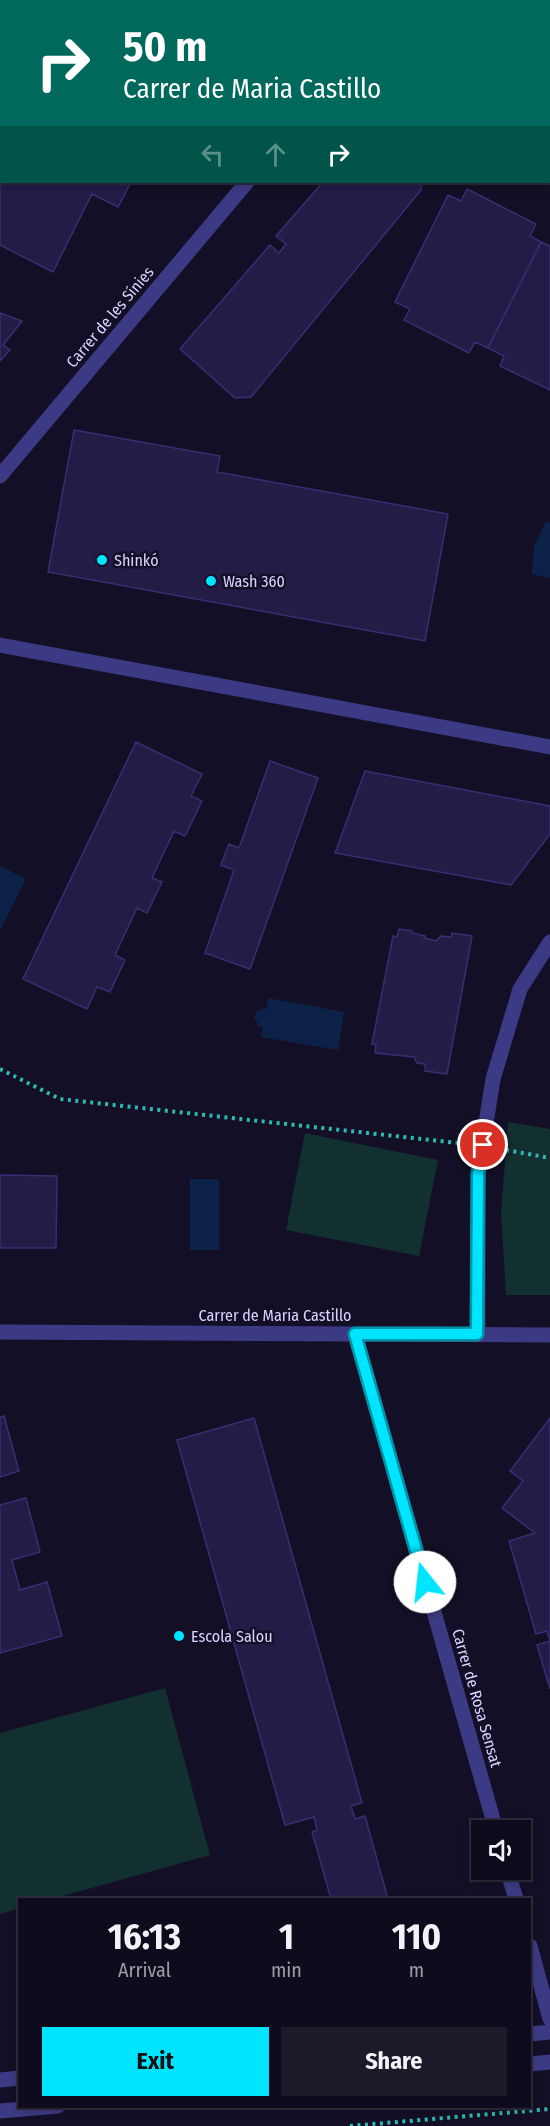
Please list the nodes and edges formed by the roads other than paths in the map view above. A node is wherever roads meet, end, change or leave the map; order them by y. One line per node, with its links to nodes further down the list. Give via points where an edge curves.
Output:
1 (246, 183): 2 (street, Carrer de les Sínies)
2 (0, 476)
3 (0, 645): 4 (street)
4 (550, 747)
5 (550, 942): 8 (street, via 520,989 492,1079 478,1174)
6 (0, 1332): 7 (street, Carrer de Maria Castillo)
7 (355, 1334): 8 (street, Carrer de Maria Castillo); 10 (street, Carrer de Rosa Sensat)
8 (477, 1334): 9 (street, Carrer de Maria Castillo)
9 (550, 1335)
10 (493, 1820)
11 (510, 1880): 12 (street)
12 (516, 1898)
13 (531, 1951): 14 (street)
14 (550, 2019)
15 (550, 2032): 16 (street)
16 (531, 2034)
17 (550, 2062): 18 (street)
18 (531, 2064)
19 (18, 2078): 20 (street)
20 (0, 2080)
21 (35, 2108): 22 (street)
22 (0, 2111)

